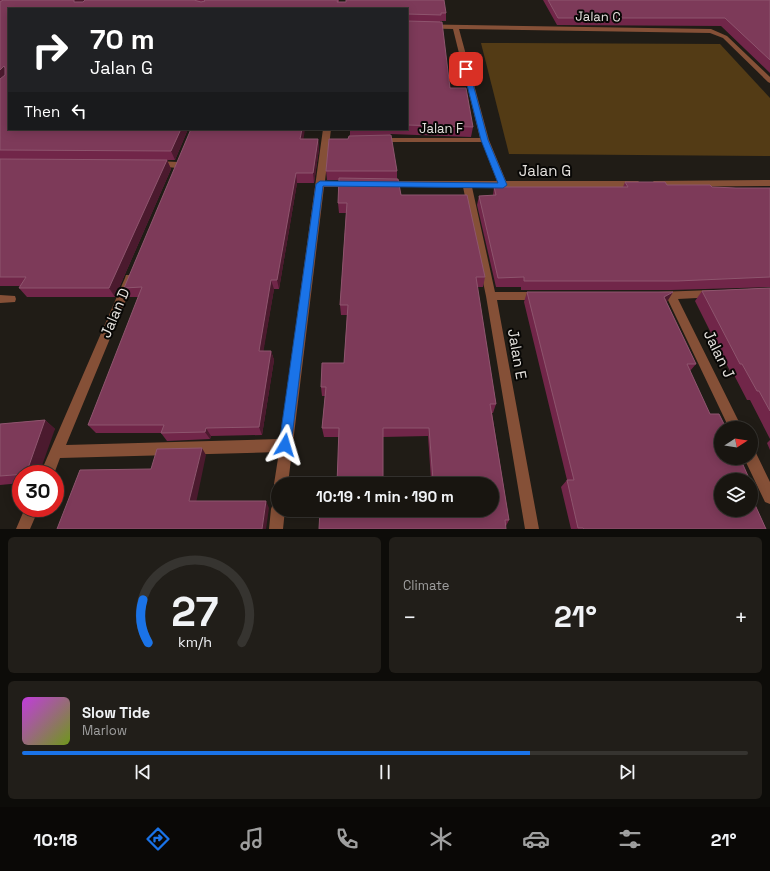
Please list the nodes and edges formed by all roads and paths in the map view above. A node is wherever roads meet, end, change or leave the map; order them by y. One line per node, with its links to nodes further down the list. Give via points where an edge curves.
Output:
1 (408, 26): 2 (street, Jalan C)
2 (455, 26): 3 (street, Jalan C, via 711,31 725,37); 6 (street, Jalan F)
3 (770, 81)
4 (327, 130): 10 (street, via 331,141)
5 (368, 140): 6 (street, Jalan F)
6 (484, 140): 14 (street, Jalan F)
7 (147, 164): 8 (street)
8 (178, 165)
9 (770, 183): 14 (street, Jalan G)
10 (320, 184): 11 (street); 22 (street)
11 (358, 184)
12 (374, 184): 13 (street, Jalan G)
13 (467, 185): 14 (street, Jalan G); 17 (street, Jalan E)
14 (503, 185)
15 (135, 268): 23 (street, Jalan D)
16 (724, 294): 20 (street)
17 (491, 296): 18 (street); 32 (street, Jalan E)
18 (545, 296)
19 (647, 296): 20 (street)
20 (671, 296): 21 (street, Jalan J)
21 (733, 421)
22 (285, 445): 23 (street); 26 (street)
23 (56, 452): 24 (street, Jalan D)
24 (51, 465)
25 (754, 465): 27 (street)
26 (282, 477)
27 (770, 496)
28 (28, 517): 30 (street)
29 (277, 517): 31 (street)
30 (23, 529)
31 (276, 529)
32 (532, 529)

